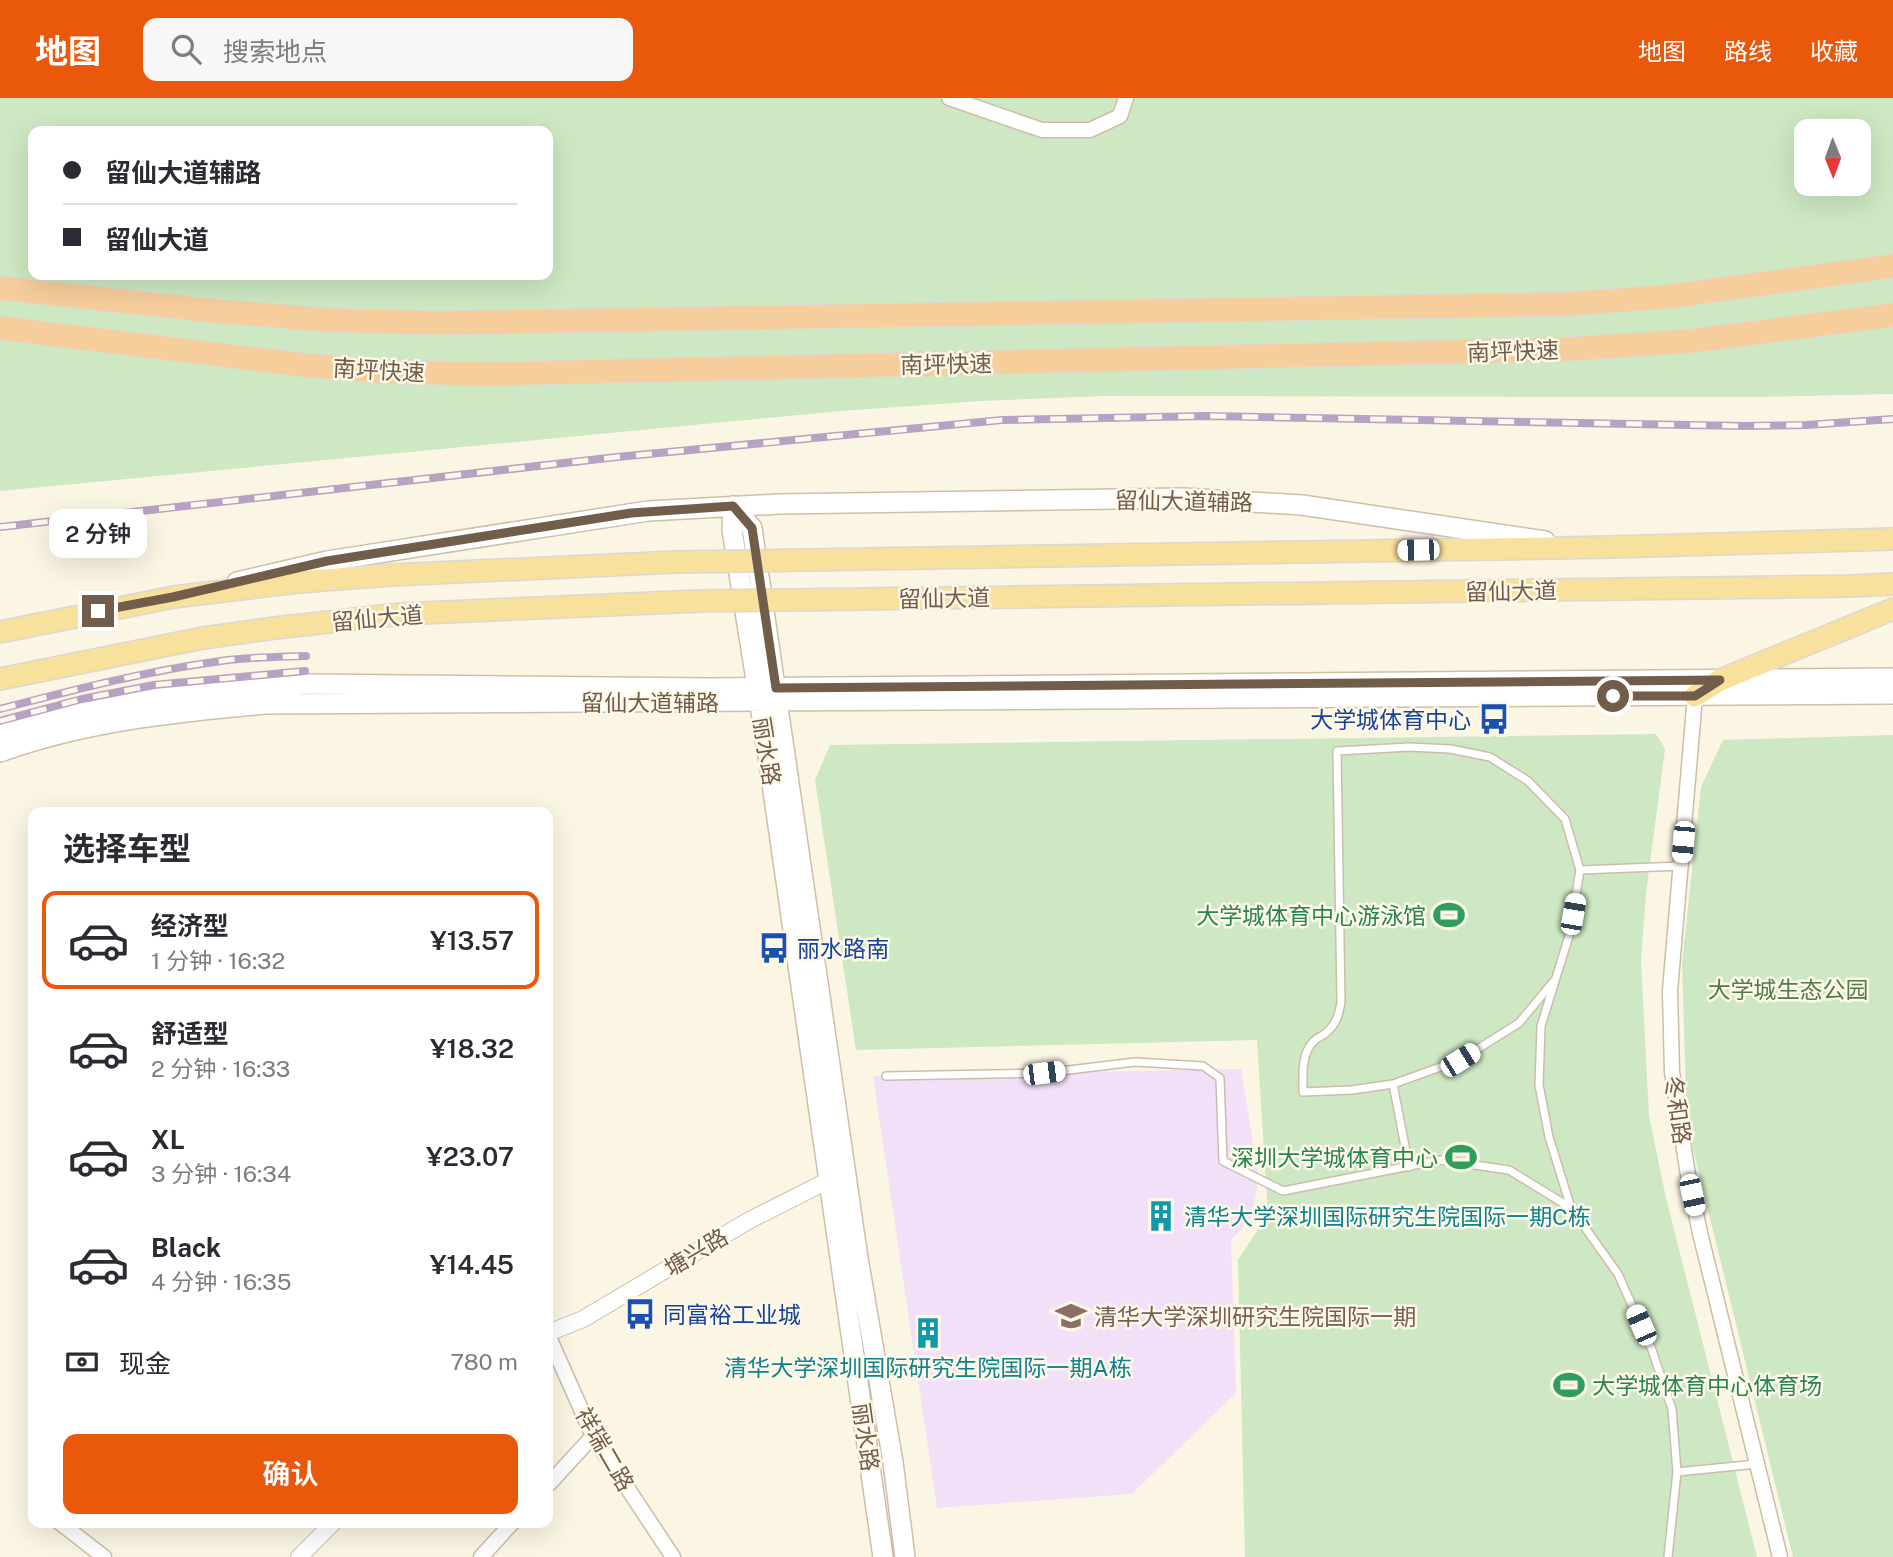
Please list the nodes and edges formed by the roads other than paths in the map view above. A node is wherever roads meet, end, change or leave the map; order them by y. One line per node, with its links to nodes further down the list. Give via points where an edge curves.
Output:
1 (949, 98): 2 (street, via 1042,130 1090,130 1120,116)
2 (1126, 98)
3 (1893, 267): 4 (highway, 南坪快速, via 1678,296 1567,304 438,323 214,311)
4 (0, 288)
5 (1893, 315): 6 (highway, 南坪快速, via 1691,341 1569,349 489,374 303,365)
6 (0, 328)
7 (733, 506): 9 (main road, 留仙大道辅路, via 1240,500); 11 (main road, 留仙大道辅路, via 637,512 341,559); 18 (main road, 丽水路, via 752,528)
8 (1893, 540): 9 (main road, 留仙大道)
9 (1612, 547): 11 (main road, 留仙大道, bridge, via 676,562 391,575)
10 (1893, 584): 15 (main road, 留仙大道, bridge, via 700,601 400,614 203,638)
11 (173, 597): 13 (main road, 留仙大道)
12 (1893, 609): 16 (main road)
13 (0, 632)
14 (1893, 678): 16 (main road, 留仙大道辅路)
15 (0, 679)
16 (1720, 680): 18 (main road, 留仙大道辅路); 19 (main road)
17 (1893, 694): 19 (main road, 留仙大道辅路)
18 (768, 695): 19 (main road, 留仙大道辅路); 20 (main road, 留仙大道辅路, via 306,684 168,696); 21 (main road, 留仙大道辅路, via 711,702 266,704 181,711 106,724 37,738); 28 (main road, 丽水路)
19 (1695, 696): 22 (street, 冬和路)
20 (0, 734)
21 (0, 752)
22 (1681, 866): 23 (lane); 33 (street, 冬和路, via 1670,991 1672,1072 1700,1233)
23 (1580, 870): 24 (lane, via 1569,936); 26 (lane, via 1565,819 1528,781 1490,757 1436,748 1338,751 1341,1002 1337,1020 1312,1042 1306,1055 1303,1092)
24 (1553, 982): 26 (lane, via 1519,1023 1460,1060); 29 (lane, via 1541,1026 1539,1084 1549,1137)
25 (886, 1076): 27 (lane, via 1044,1073 1135,1062 1203,1066 1220,1079 1223,1161 1283,1191)
26 (1393, 1084): 27 (lane)
27 (1409, 1167): 29 (lane, via 1440,1160 1509,1170)
28 (837, 1176): 30 (street, 塘兴路, via 748,1221 583,1320); 43 (main road, 丽水路); 44 (main road, 丽水路, via 893,1462)
29 (1571, 1208): 34 (lane, via 1618,1274 1652,1350 1672,1409)
30 (553, 1332)
31 (553, 1345): 32 (street, 祥瑞二路)
32 (593, 1436): 35 (street); 42 (street, 祥瑞二路)
33 (1757, 1464): 34 (lane); 46 (street, 冬和路)
34 (1677, 1472): 45 (lane)
35 (553, 1480)
36 (67, 1528): 39 (street)
37 (328, 1528): 40 (street)
38 (508, 1528): 41 (street)
39 (104, 1557)
40 (299, 1557)
41 (481, 1557)
42 (673, 1557)
43 (884, 1557)
44 (905, 1557)
45 (1668, 1557)
46 (1780, 1557)

